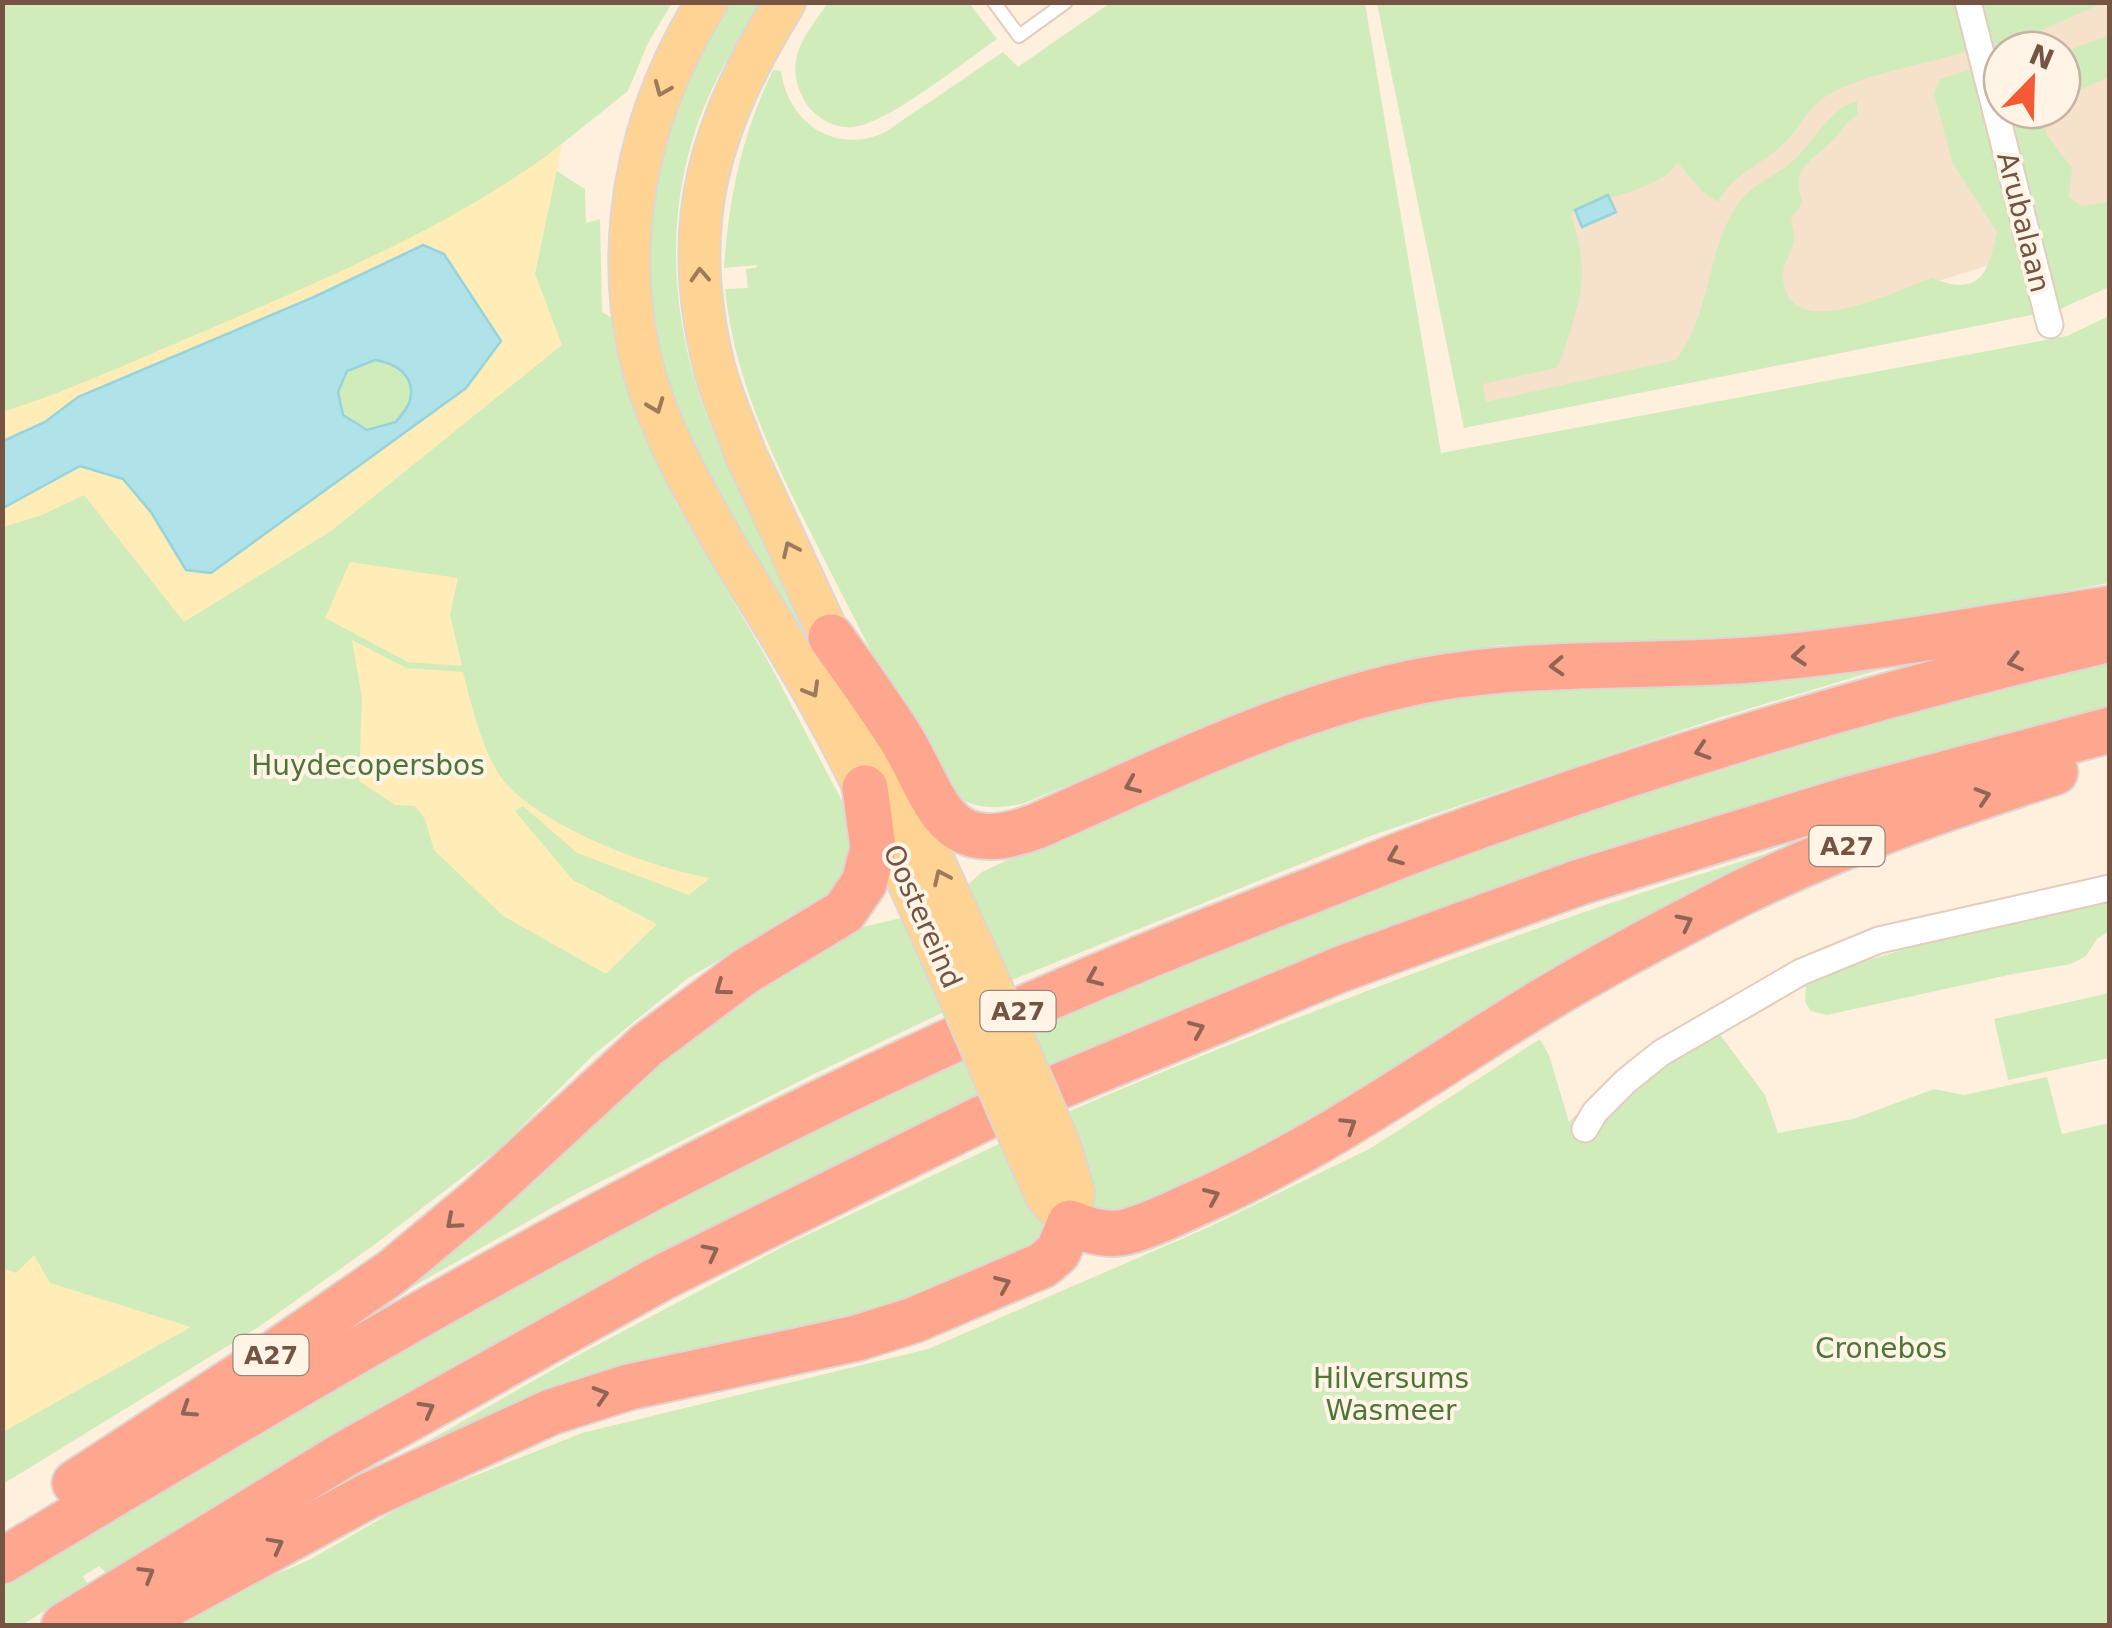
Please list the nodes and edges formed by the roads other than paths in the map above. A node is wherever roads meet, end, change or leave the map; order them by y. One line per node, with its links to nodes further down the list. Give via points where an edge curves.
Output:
1 (707, 2): 12 (main road, Oostereind, one-way to 12, via 657,99 635,179 628,280 638,351 666,434 700,501)
2 (785, 2): 8 (main road, Oostereind, one-way to 2, via 745,453 715,371 701,296 701,229 713,151 740,81)
3 (994, 2): 4 (lane, via 1019,36)
4 (1066, 2)
5 (1968, 2): 6 (street, Arubalaan)
6 (2050, 325)
7 (2110, 609): 8 (highway, one-way to 8, via 1845,652 1538,667 1411,683 1301,715 1017,834 991,837 942,815 903,742)
8 (831, 637): 14 (main road, Oostereind, one-way to 8)
9 (2110, 639): 18 (highway, A27, one-way to 18, via 1843,708 1567,795 1225,922 950,1040 736,1144 404,1322)
10 (2110, 730): 19 (highway, A27, one-way to 10, via 345,1454 663,1277 984,1118 1341,969 1580,882 1850,798)
11 (2110, 756): 16 (highway, A27, one-way to 11, via 1098,1233 1126,1232 1247,1180 1343,1129 1598,968 1741,893 1947,807)
12 (865, 788): 14 (main road, Oostereind); 17 (highway, A27, one-way to 17, via 873,848 864,883 844,912 746,971 647,1045 392,1272)
13 (2110, 888): 15 (street, via 1879,940 1801,972 1661,1053)
14 (967, 972): 16 (main road, Oostereind, bridge, via 1043,1150 1046,1196)
15 (1585, 1129)
16 (1070, 1223): 20 (highway, one-way to 16, via 368,1496 551,1412 914,1320 1043,1265 1058,1252)
17 (2, 1534)
18 (2, 1560)
19 (64, 1626)
20 (129, 1626)

